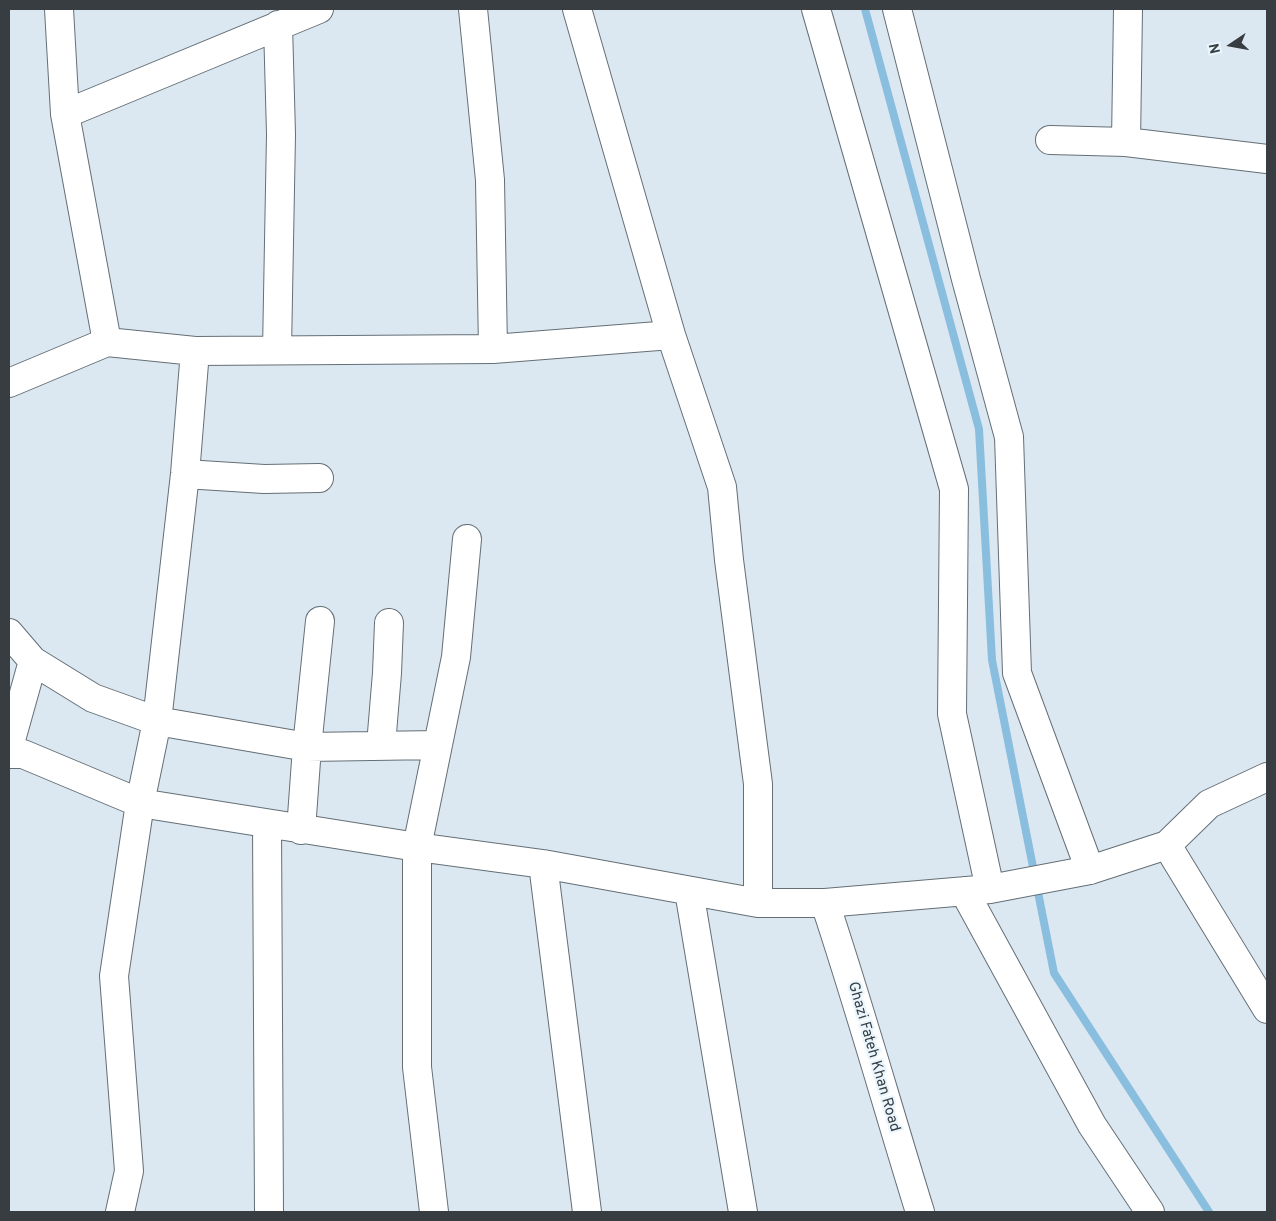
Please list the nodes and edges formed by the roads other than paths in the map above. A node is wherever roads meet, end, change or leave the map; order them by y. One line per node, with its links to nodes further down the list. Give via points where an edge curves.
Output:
1 (59, 9): 9 (street)
2 (319, 9): 8 (street)
3 (473, 9): 16 (street, via 490,180)
4 (577, 9): 13 (street)
5 (816, 9): 40 (street, via 954,489 952,714)
6 (898, 9): 39 (street, via 1009,437 1017,673)
7 (1128, 9): 11 (street)
8 (278, 25): 9 (street); 15 (street, via 281,134)
9 (65, 114): 14 (street)
10 (1050, 140): 11 (street)
11 (1126, 142): 12 (street)
12 (1267, 159)
13 (671, 335): 16 (street); 42 (street, via 722,486 758,784)
14 (107, 342): 17 (street); 18 (street)
15 (277, 350): 16 (street); 17 (street)
16 (493, 350)
17 (195, 351): 19 (street)
18 (9, 383)
19 (184, 474): 20 (street); 26 (street)
20 (319, 478)
21 (467, 539): 28 (street, via 456,657)
22 (320, 621): 30 (street)
23 (389, 623): 27 (street)
24 (9, 633): 25 (street)
25 (34, 660): 26 (street, via 93,698); 29 (street)
26 (156, 721): 30 (street); 33 (street)
27 (381, 745): 28 (street); 30 (street)
28 (438, 745): 37 (street)
29 (9, 747)
30 (307, 747): 35 (street)
31 (9, 754): 33 (street, via 23,754)
32 (1267, 777): 36 (street, via 1209,804)
33 (140, 803): 34 (street); 45 (street, via 114,976 129,1170)
34 (268, 824): 35 (street); 46 (street)
35 (301, 830): 37 (street)
36 (1168, 846): 39 (street); 44 (street)
37 (417, 847): 38 (street); 47 (street, via 417,1067)
38 (543, 864): 41 (street); 48 (street)
39 (1079, 873): 40 (street)
40 (990, 888): 43 (street); 51 (street, via 1092,1125)
41 (690, 891): 42 (street); 49 (street)
42 (758, 903): 43 (street)
43 (825, 903): 50 (street, Ghazi Fateh Khan Road)
44 (1267, 1009)
45 (120, 1212)
46 (269, 1212)
47 (434, 1212)
48 (587, 1212)
49 (743, 1212)
50 (920, 1212)
51 (1150, 1212)

